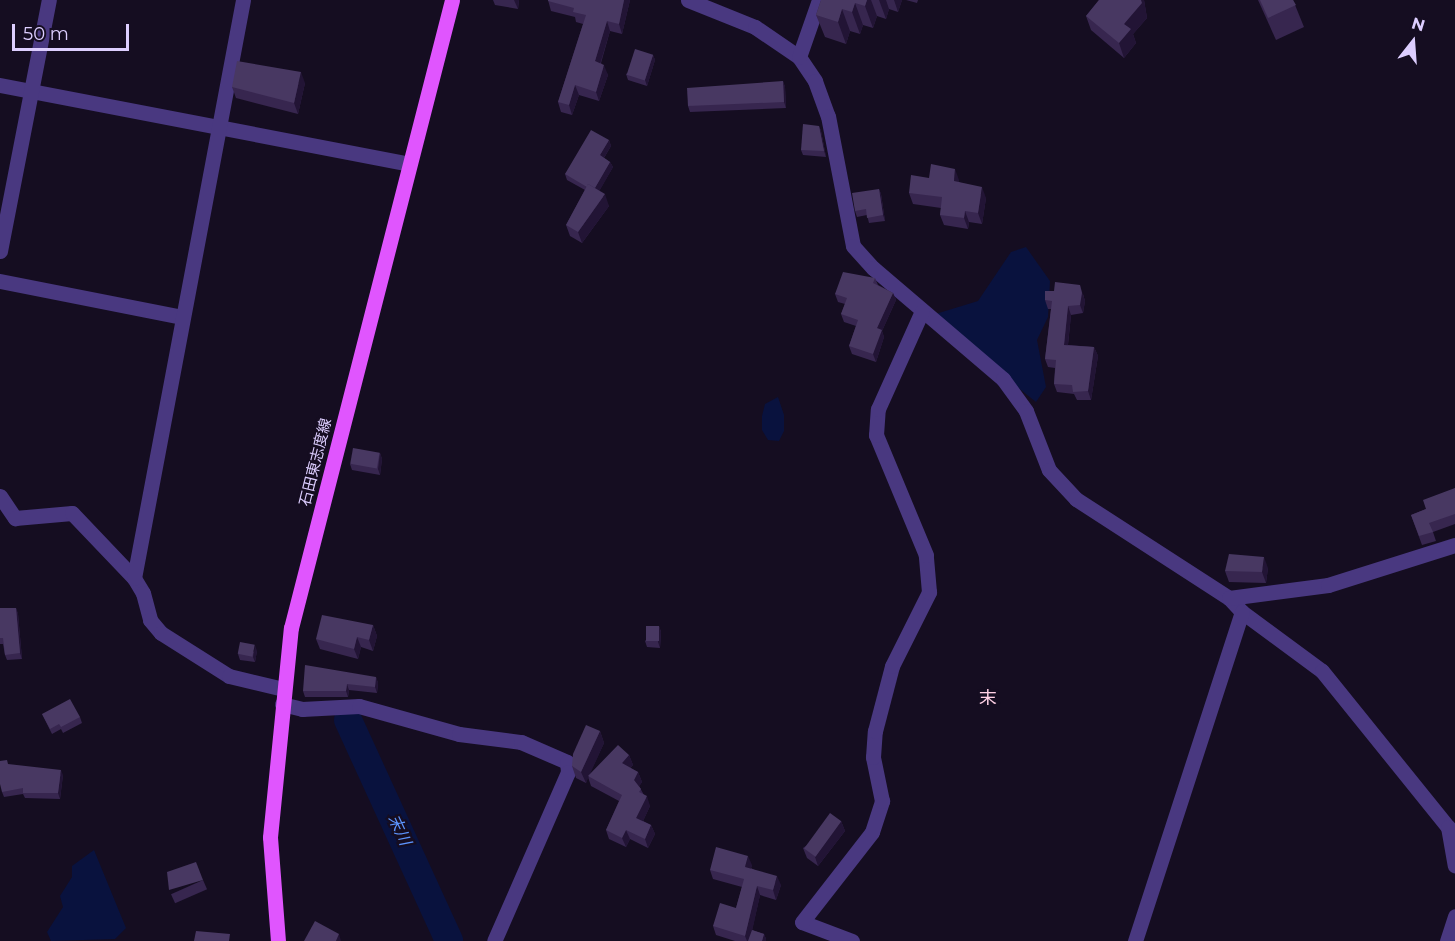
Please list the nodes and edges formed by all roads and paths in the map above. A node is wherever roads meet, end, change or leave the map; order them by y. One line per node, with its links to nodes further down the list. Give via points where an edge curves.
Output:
1 (48, 0): 8 (street)
2 (243, 0): 9 (street)
3 (452, 0): 10 (main road, 石田東志度線)
4 (688, 0): 6 (street, via 755,27)
5 (819, 0): 6 (street)
6 (799, 57): 13 (street, via 815,81 828,116 853,246)
7 (0, 85): 8 (street)
8 (31, 91): 9 (street); 11 (street)
9 (219, 127): 10 (street); 14 (street)
10 (409, 164): 20 (main road, 石田東志度線, via 291,628)
11 (0, 251)
12 (0, 280): 14 (street)
13 (922, 311): 18 (street, via 1012,389 1026,411 1049,470 1076,500); 26 (street, via 878,410 876,435 926,555 929,592 892,666 875,731 873,757 882,801 872,832 802,922)
14 (181, 317): 17 (street)
15 (0, 496): 17 (street, via 15,518 72,513)
16 (1455, 545): 18 (street, via 1328,585)
17 (134, 578): 20 (street, via 143,593 150,620 161,633 229,676)
18 (1229, 598): 19 (street)
19 (1242, 612): 21 (street, via 1322,671); 27 (street)
20 (283, 696): 24 (main road, 石田東志度線, via 270,837 271,894); 25 (street, via 302,709 360,706 459,734 521,742 567,762 568,772)
21 (1451, 830): 22 (street)
22 (1455, 865)
23 (1455, 916): 28 (street)
24 (278, 941)
25 (494, 941)
26 (852, 941)
27 (1135, 941)
28 (1447, 941)

